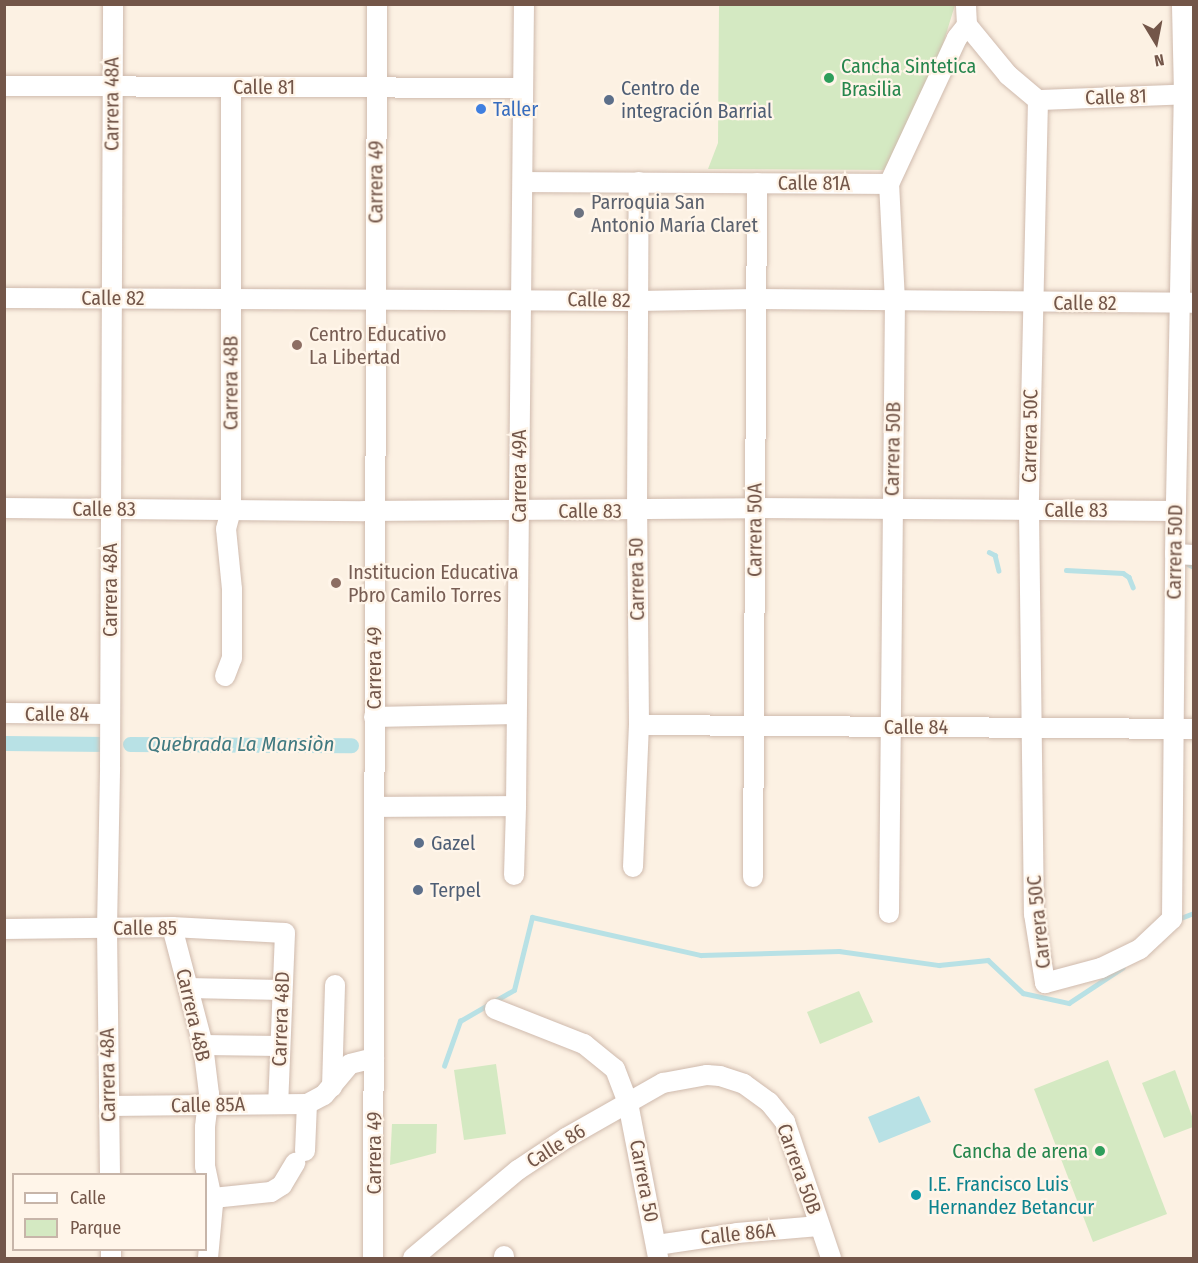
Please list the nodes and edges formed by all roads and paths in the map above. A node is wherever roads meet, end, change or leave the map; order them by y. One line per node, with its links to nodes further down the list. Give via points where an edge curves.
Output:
1 (113, 4): 7 (street, Carrera 48A)
2 (376, 4): 9 (street, Carrera 49)
3 (524, 4): 11 (street, Carrera 49A)
4 (966, 4): 6 (street)
5 (1182, 4): 12 (street, Carrera 50D)
6 (967, 25): 13 (street, via 1008,75); 17 (street, Carrera 50B, via 957,38)
7 (112, 86): 8 (street, Calle 81); 10 (street, Calle 81); 19 (street, Carrera 48A)
8 (4, 87)
9 (376, 87): 10 (street, Calle 81); 11 (street, Calle 81); 21 (street, Carrera 49)
10 (231, 88): 20 (street, Carrera 48B)
11 (523, 88): 14 (street, Carrera 49A)
12 (1189, 94): 13 (street, Calle 81); 27 (street, Carrera 50D)
13 (1038, 100): 26 (street, Carrera 50C)
14 (524, 182): 15 (street, Calle 81A); 22 (street, Carrera 49A)
15 (639, 182): 16 (street, Calle 81A); 24 (street, Carrera 50)
16 (757, 183): 17 (street, Calle 81A); 23 (street, Carrera 50A)
17 (889, 184): 25 (street, Carrera 50B)
18 (4, 298): 19 (street, Calle 82)
19 (111, 298): 20 (street, Calle 82); 30 (street, Carrera 48A)
20 (230, 298): 21 (street, Calle 82); 31 (street, Carrera 48B)
21 (376, 298): 22 (street, Calle 82); 34 (street, Carrera 49)
22 (520, 299): 24 (street, Calle 82); 35 (street, Carrera 49A)
23 (757, 299): 24 (street, Calle 82); 25 (street, Calle 82); 29 (street, Carrera 50A)
24 (637, 301): 32 (street, Carrera 50)
25 (895, 301): 26 (street, Calle 82); 36 (street, Carrera 50B)
26 (1032, 303): 27 (street, Calle 82); 33 (street, Carrera 50C)
27 (1188, 303): 37 (street, Carrera 50D)
28 (4, 508): 30 (street, Calle 83)
29 (755, 508): 32 (street, Calle 83); 36 (street, Calle 83); 45 (street, Carrera 50A)
30 (110, 509): 31 (street, Calle 83); 41 (street, Carrera 48A)
31 (231, 510): 34 (street, Calle 83); 39 (street, Carrera 48B, via 226,529 232,589 232,658)
32 (637, 510): 35 (street, Calle 83); 44 (street, Carrera 50)
33 (1029, 510): 36 (street, Calle 83); 37 (street, Calle 83); 47 (street, Carrera 50C)
34 (375, 511): 35 (street, Calle 83); 43 (street, Carrera 49)
35 (520, 511): 42 (street, Carrera 49A)
36 (892, 511): 46 (street, Carrera 50B)
37 (1176, 511): 38 (street, Carrera 50D)
38 (1184, 554): 48 (street, Carrera 50D)
39 (225, 676)
40 (4, 713): 41 (street, Calle 84)
41 (110, 714): 57 (street, Carrera 48A)
42 (516, 714): 43 (street); 49 (street, Carrera 49A)
43 (374, 717): 50 (street, Carrera 49)
44 (639, 725): 45 (street, Calle 84); 51 (street, Carrera 50)
45 (754, 726): 46 (street, Calle 84); 53 (street, Carrera 50A)
46 (890, 727): 47 (street, Calle 84); 54 (street, Carrera 50B)
47 (1034, 728): 48 (street, Calle 84); 55 (street, Carrera 50C, via 1034,914 1046,983 1101,968 1130,954)
48 (1184, 729): 55 (street, Carrera 50D)
49 (516, 806): 50 (street); 52 (street, Carrera 49A)
50 (374, 807): 66 (street, Carrera 49)
51 (633, 867)
52 (514, 875)
53 (753, 877)
54 (888, 913)
55 (1172, 920)
56 (172, 927): 57 (street, Calle 85); 59 (street, Calle 85); 61 (street, Carrera 48B)
57 (106, 928): 58 (street, Calle 85); 73 (street, Carrera 48A)
58 (4, 929)
59 (285, 933): 62 (street, Carrera 48D)
60 (335, 985): 68 (street)
61 (188, 988): 62 (street); 64 (street, Carrera 48B)
62 (282, 990): 65 (street, Carrera 48D)
63 (495, 1010): 69 (street, Carrera 50, via 559,1033 605,1058 619,1075)
64 (202, 1045): 65 (street); 70 (street, Carrera 48B)
65 (279, 1046): 71 (street, Carrera 48D)
66 (374, 1058): 68 (street, via 350,1064); 80 (street, Carrera 49)
67 (720, 1076): 69 (street, Calle 86, via 694,1075 663,1083); 78 (street, Carrera 50B, via 744,1084 770,1102 785,1122)
68 (332, 1087): 72 (street)
69 (628, 1103): 79 (street, Carrera 50); 82 (street, Calle 86, via 532,1160)
70 (208, 1104): 71 (street, Calle 85A); 73 (street, Calle 85A); 75 (street, Carrera 48B)
71 (278, 1104): 72 (street, Calle 85A)
72 (307, 1104): 77 (street, via 300,1157 282,1185 271,1192)
73 (109, 1106): 74 (street, Carrera 48A)
74 (110, 1173)
75 (207, 1173)
76 (207, 1174): 77 (street, Carrera 48B)
77 (213, 1198): 81 (street, Carrera 48B)
78 (819, 1226): 79 (street, Calle 86A, via 737,1233); 83 (street, Carrera 50B)
79 (658, 1252)
80 (376, 1257)
81 (208, 1258)
82 (413, 1258)
83 (831, 1258)

